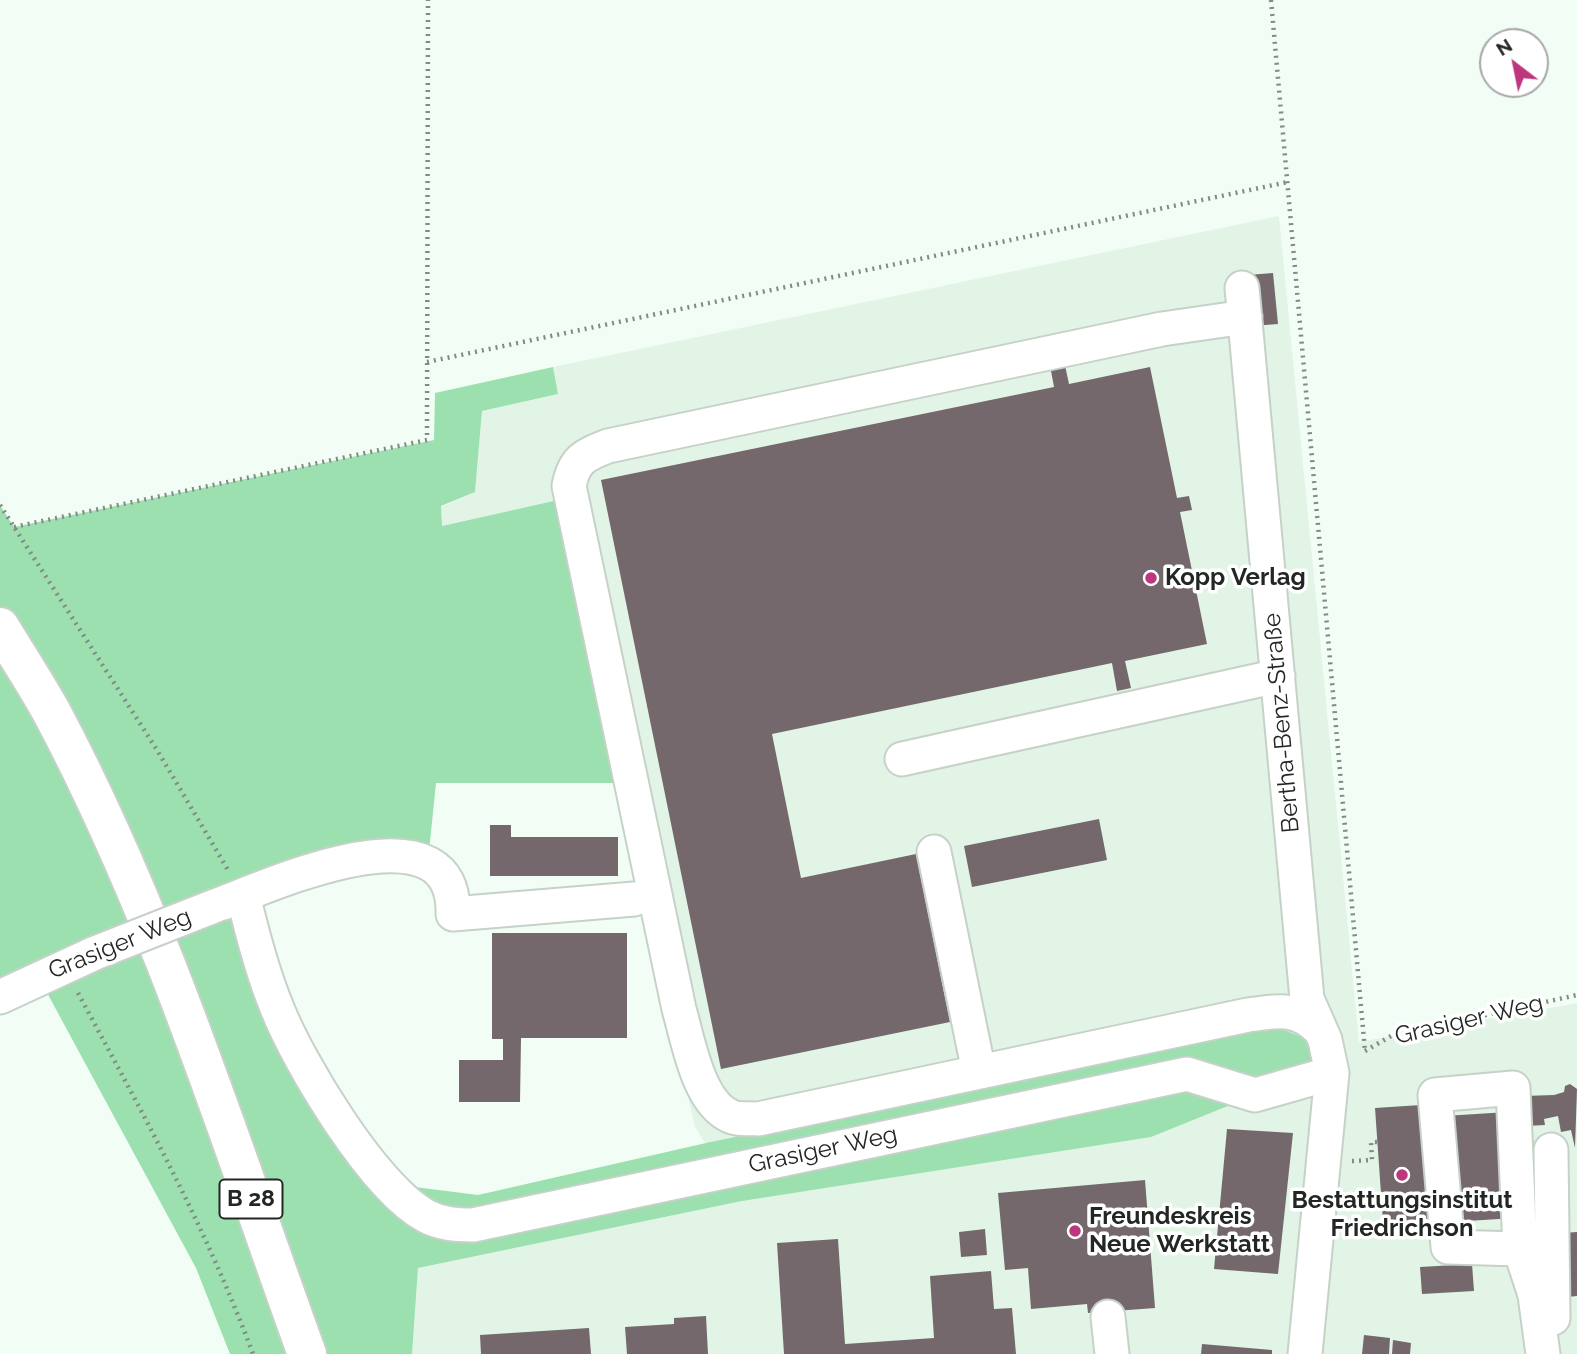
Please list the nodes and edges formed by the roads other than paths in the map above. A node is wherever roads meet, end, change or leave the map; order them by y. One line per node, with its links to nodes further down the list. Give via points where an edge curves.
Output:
1 (0, 627): 15 (main road, B 28, via 51,712 135,891)
2 (1278, 676): 3 (street); 8 (street, Bertha-Benz-Straße, via 1307,999); 9 (street, Bertha-Benz-Straße, via 1243,303 1162,329 608,446 588,454 573,468 569,486 676,996 698,1075 710,1098 730,1116 758,1119)
3 (902, 759)
4 (934, 852): 9 (street)
5 (634, 899): 6 (street, Grasiger Weg, via 453,914 454,893 444,873 418,856 376,855 310,871)
6 (230, 900): 7 (street, Grasiger Weg, bridge, via 95,953); 10 (street, Grasiger Weg, via 277,1009 325,1102 411,1205 452,1224 472,1225 1187,1074 1255,1095)
7 (0, 997)
8 (1320, 1030): 9 (street, via 1307,1016 1282,1011); 10 (street, Bertha-Benz-Straße)
9 (979, 1072)
10 (1332, 1073): 17 (street, Bertha-Benz-Straße)
11 (1551, 1150): 14 (street, via 1553,1320)
12 (1520, 1249): 12 (street, via 1448,1247 1435,1095 1513,1088); 14 (street, via 1535,1295)
13 (1108, 1317): 16 (street)
14 (1541, 1338)
15 (307, 1354)
16 (1112, 1354)
17 (1306, 1354)

